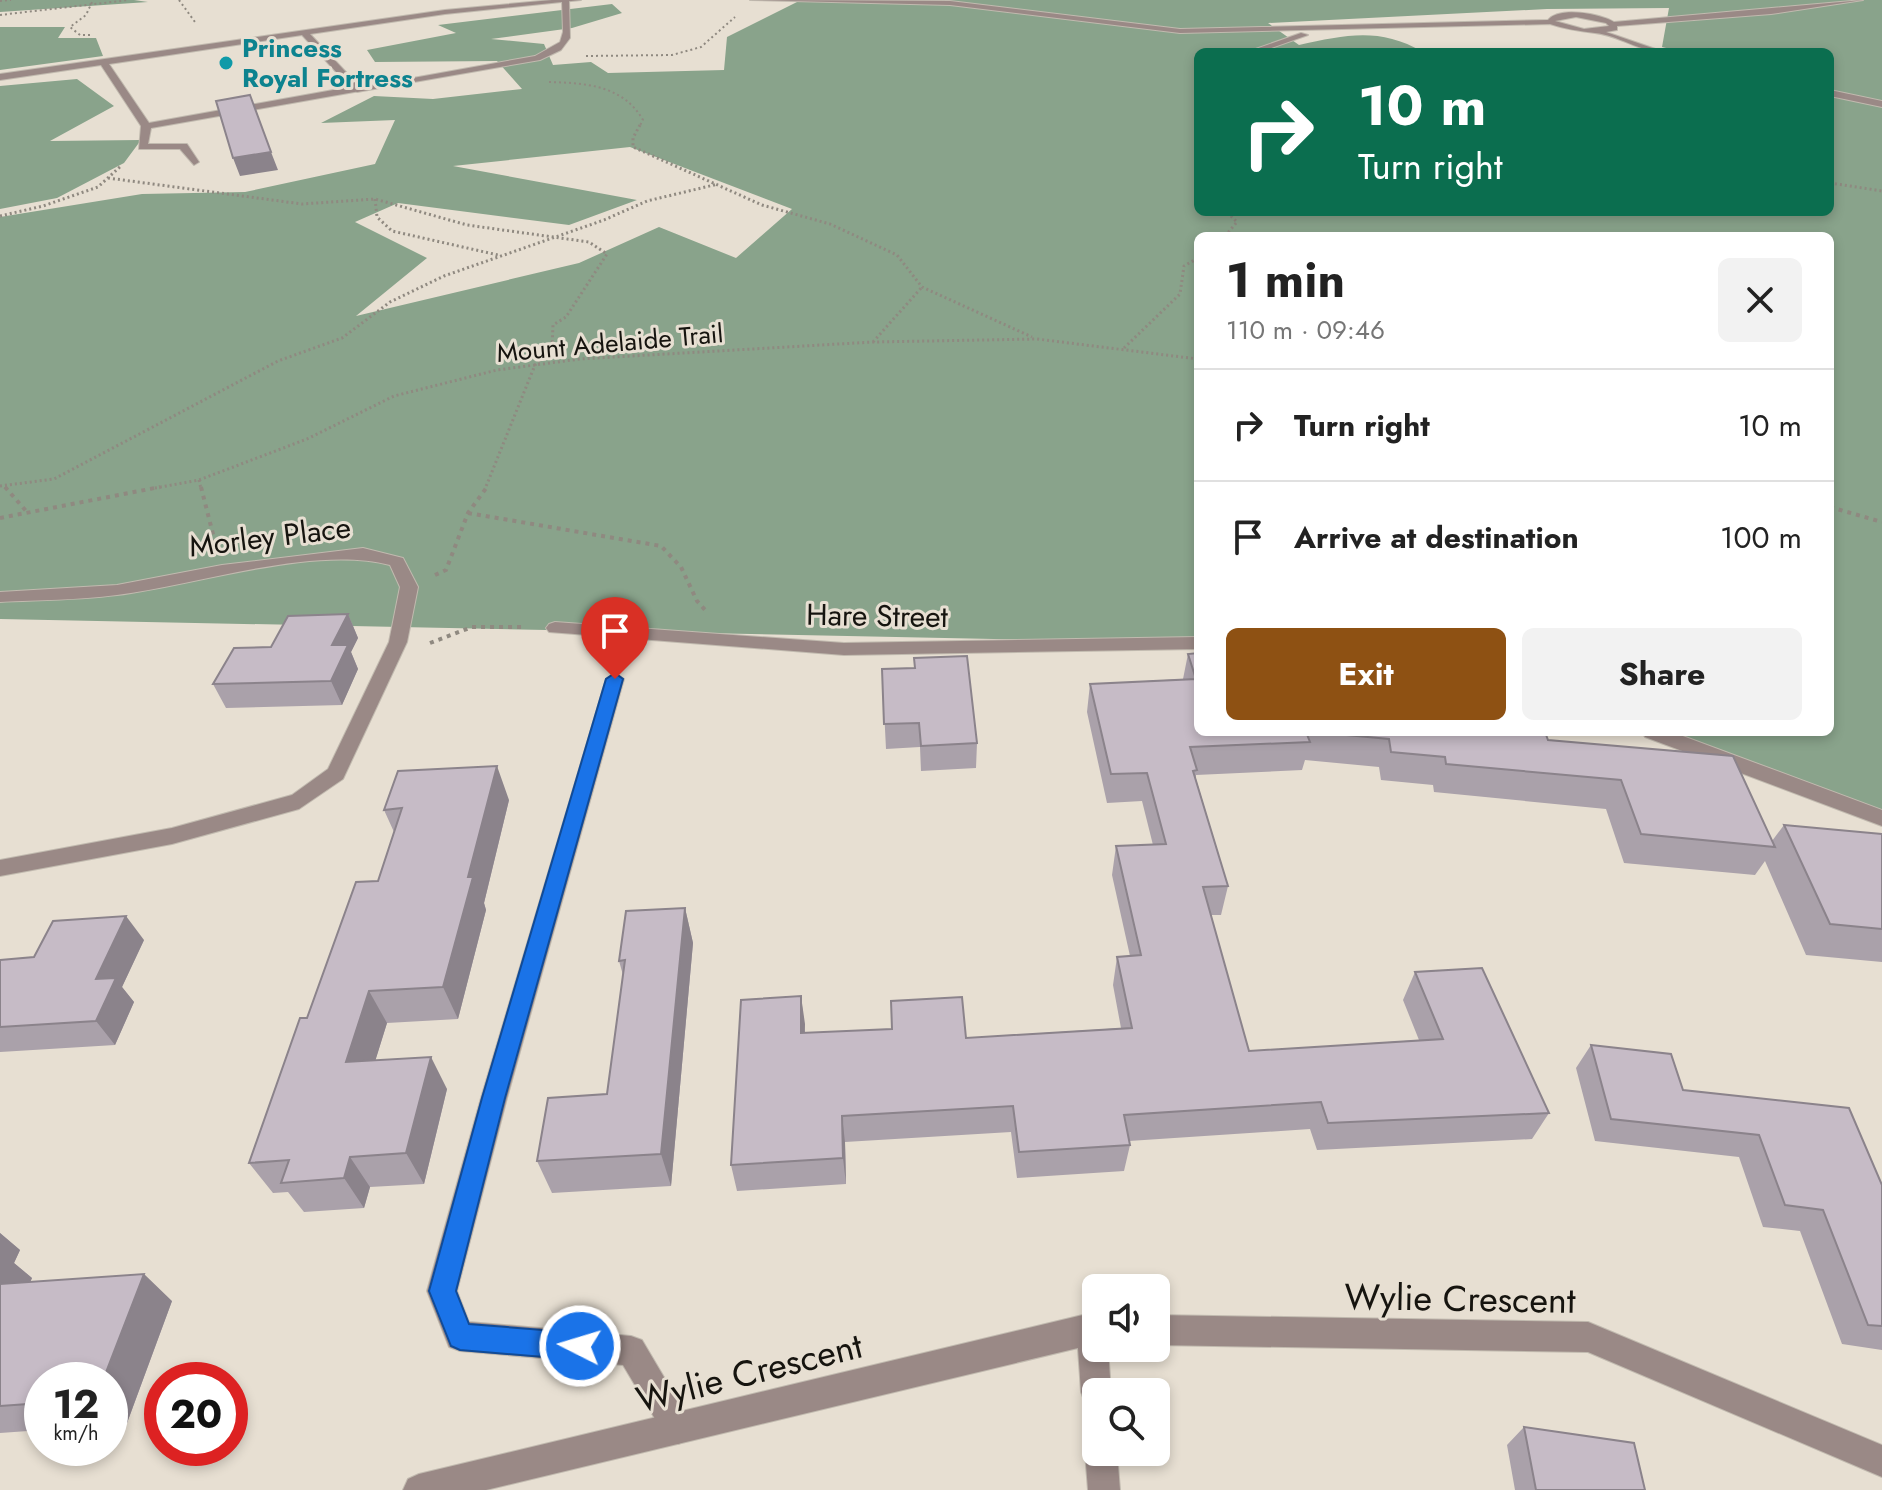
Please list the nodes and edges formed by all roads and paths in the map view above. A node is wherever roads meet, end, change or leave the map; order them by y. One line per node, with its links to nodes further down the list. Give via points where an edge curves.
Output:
1 (11, 0): 8 (path)
2 (93, 0): 10 (path)
3 (129, 0): 10 (path)
4 (577, 0): 9 (street)
5 (756, 0): 15 (street, via 950,3 1180,31); 20 (path, via 701,47 687,51 644,58)
6 (1814, 0): 12 (street)
7 (1859, 0): 14 (street)
8 (0, 1)
9 (566, 1): 17 (street); 20 (street, via 567,40 562,48)
10 (89, 5): 11 (path); 21 (path, via 86,15 70,27 80,35 103,36)
11 (0, 15)
12 (1600, 18): 13 (street, via 1564,15); 14 (street)
13 (1550, 22): 15 (street); 16 (street)
14 (1614, 24): 16 (street)
15 (1315, 29): 18 (street)
16 (1599, 32): 19 (street)
17 (304, 33): 21 (street); 25 (street)
18 (1265, 48)
19 (1648, 48)
20 (537, 58): 23 (street)
21 (124, 59): 22 (street)
22 (104, 62): 24 (street); 28 (street)
23 (512, 62): 25 (street); 32 (path, via 514,78 596,85 619,95 637,106 643,120 633,147)
24 (0, 77)
25 (357, 89): 28 (street)
26 (1834, 94): 27 (street)
27 (1882, 104)
28 (146, 126): 29 (street)
29 (143, 147): 30 (street, via 183,146); 31 (path)
30 (194, 162)
31 (108, 178): 35 (path, via 302,204); 36 (path, via 98,187)
32 (718, 184): 39 (path, via 647,201); 42 (path, via 762,205 830,224 897,255)
33 (1834, 184): 34 (path)
34 (1882, 191)
35 (375, 199): 39 (path, via 467,225); 40 (path, via 377,217 392,231)
36 (0, 216)
37 (1231, 216): 38 (path, via 1237,222)
38 (1228, 232)
39 (556, 237): 40 (path); 47 (path, via 589,242 607,254 566,317 553,325 552,347)
40 (499, 256): 49 (path, via 390,302 342,338 278,361 54,479)
41 (1194, 260): 45 (path, via 1184,266 1180,294)
42 (922, 287): 43 (path); 44 (path)
43 (1037, 339): 44 (path, Mount Adelaide Trail); 45 (path, Mount Adelaide Trail)
44 (873, 342): 47 (path, Mount Adelaide Trail)
45 (1124, 348): 46 (path, Mount Adelaide Trail)
46 (1194, 358)
47 (535, 365): 48 (path, Mount Adelaide Trail, via 394,396 307,439); 52 (path, via 487,487)
48 (199, 480): 51 (path, Mount Adelaide Trail); 55 (path)
49 (2, 486): 51 (path)
50 (1834, 508): 54 (path)
51 (28, 513): 53 (path, Mount Adelaide Trail)
52 (468, 513): 56 (path, via 446,570); 59 (path, via 661,546 681,567 697,601)
53 (0, 518)
54 (1882, 522)
55 (222, 570): 56 (street, Morley Place, via 363,553 397,562); 57 (street, Morley Place, via 117,590)
56 (409, 587): 61 (street)
57 (0, 597)
58 (555, 628): 59 (street, Hare Street); 61 (path, via 472,627)
59 (738, 641): 60 (street, Hare Street, via 844,649)
60 (1194, 643)
61 (391, 658): 65 (street, via 336,774 299,801 172,836)
62 (615, 679): 68 (street, via 442,1291 460,1336 631,1351)
63 (1663, 736): 64 (street)
64 (1882, 818)
65 (0, 868)
66 (1170, 1330): 69 (street, Wylie Crescent, via 1588,1337)
67 (1082, 1331): 68 (street, Wylie Crescent)
68 (678, 1428): 71 (street, Wylie Crescent)
69 (1882, 1461)
70 (1102, 1466): 72 (street)
71 (419, 1490)
72 (1104, 1490)

